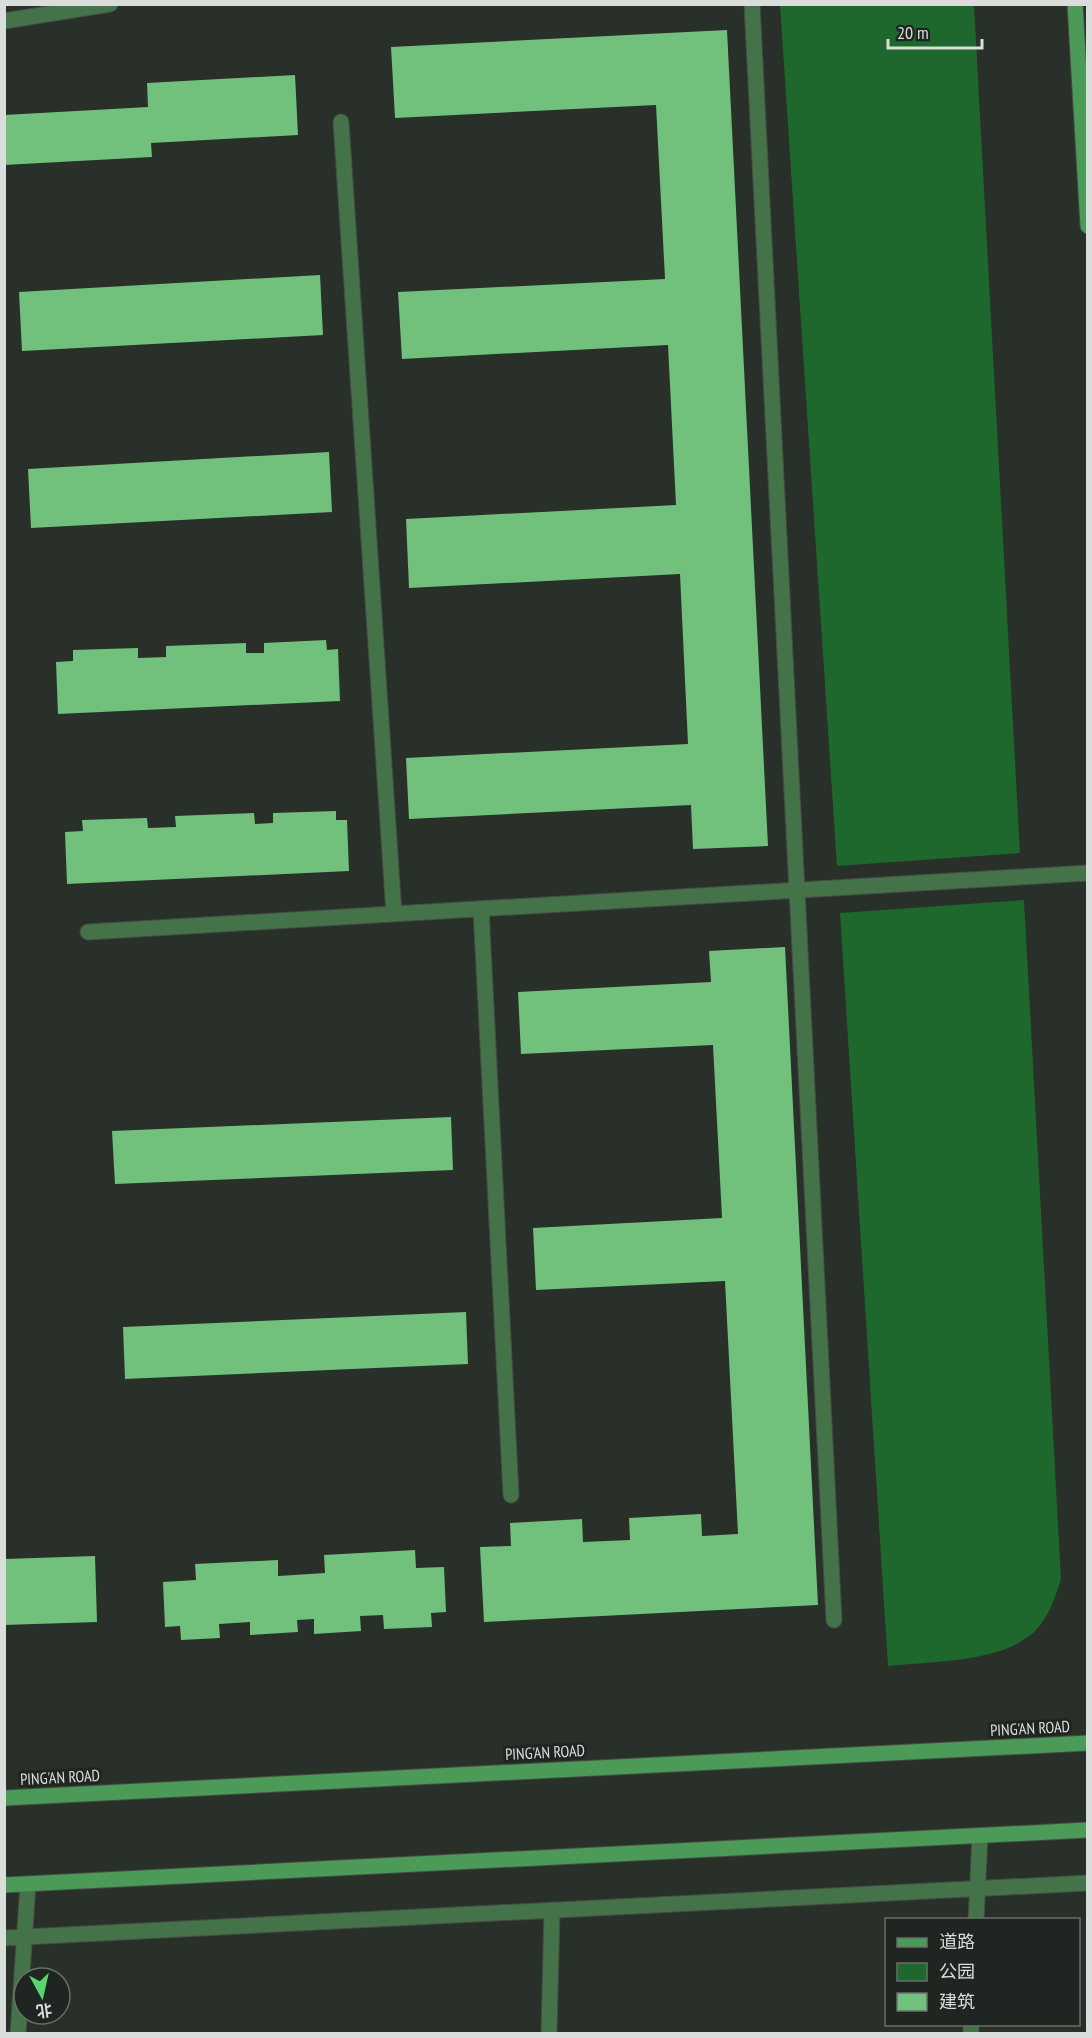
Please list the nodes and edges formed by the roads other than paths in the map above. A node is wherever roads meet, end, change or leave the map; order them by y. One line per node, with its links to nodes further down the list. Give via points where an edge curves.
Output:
1 (110, 4): 4 (street)
2 (752, 4): 8 (street)
3 (1075, 4): 6 (main road)
4 (4, 21)
5 (341, 122): 10 (street)
6 (1088, 226)
7 (1088, 873): 8 (street)
8 (797, 890): 9 (street); 13 (street)
9 (480, 909): 10 (street); 12 (street)
10 (394, 914): 11 (street)
11 (88, 932)
12 (511, 1495)
13 (834, 1620)
14 (1088, 1743): 15 (main road, PING'AN ROAD)
15 (4, 1798)
16 (1088, 1830): 17 (main road)
17 (980, 1836): 19 (main road); 21 (street)
18 (1088, 1883): 21 (street)
19 (28, 1884): 20 (main road); 24 (street)
20 (4, 1885)
21 (977, 1889): 22 (street); 23 (street)
22 (552, 1910): 24 (street); 27 (street)
23 (976, 1918)
24 (24, 1937): 25 (street); 26 (street)
25 (4, 1938)
26 (18, 2034)
27 (549, 2034)

